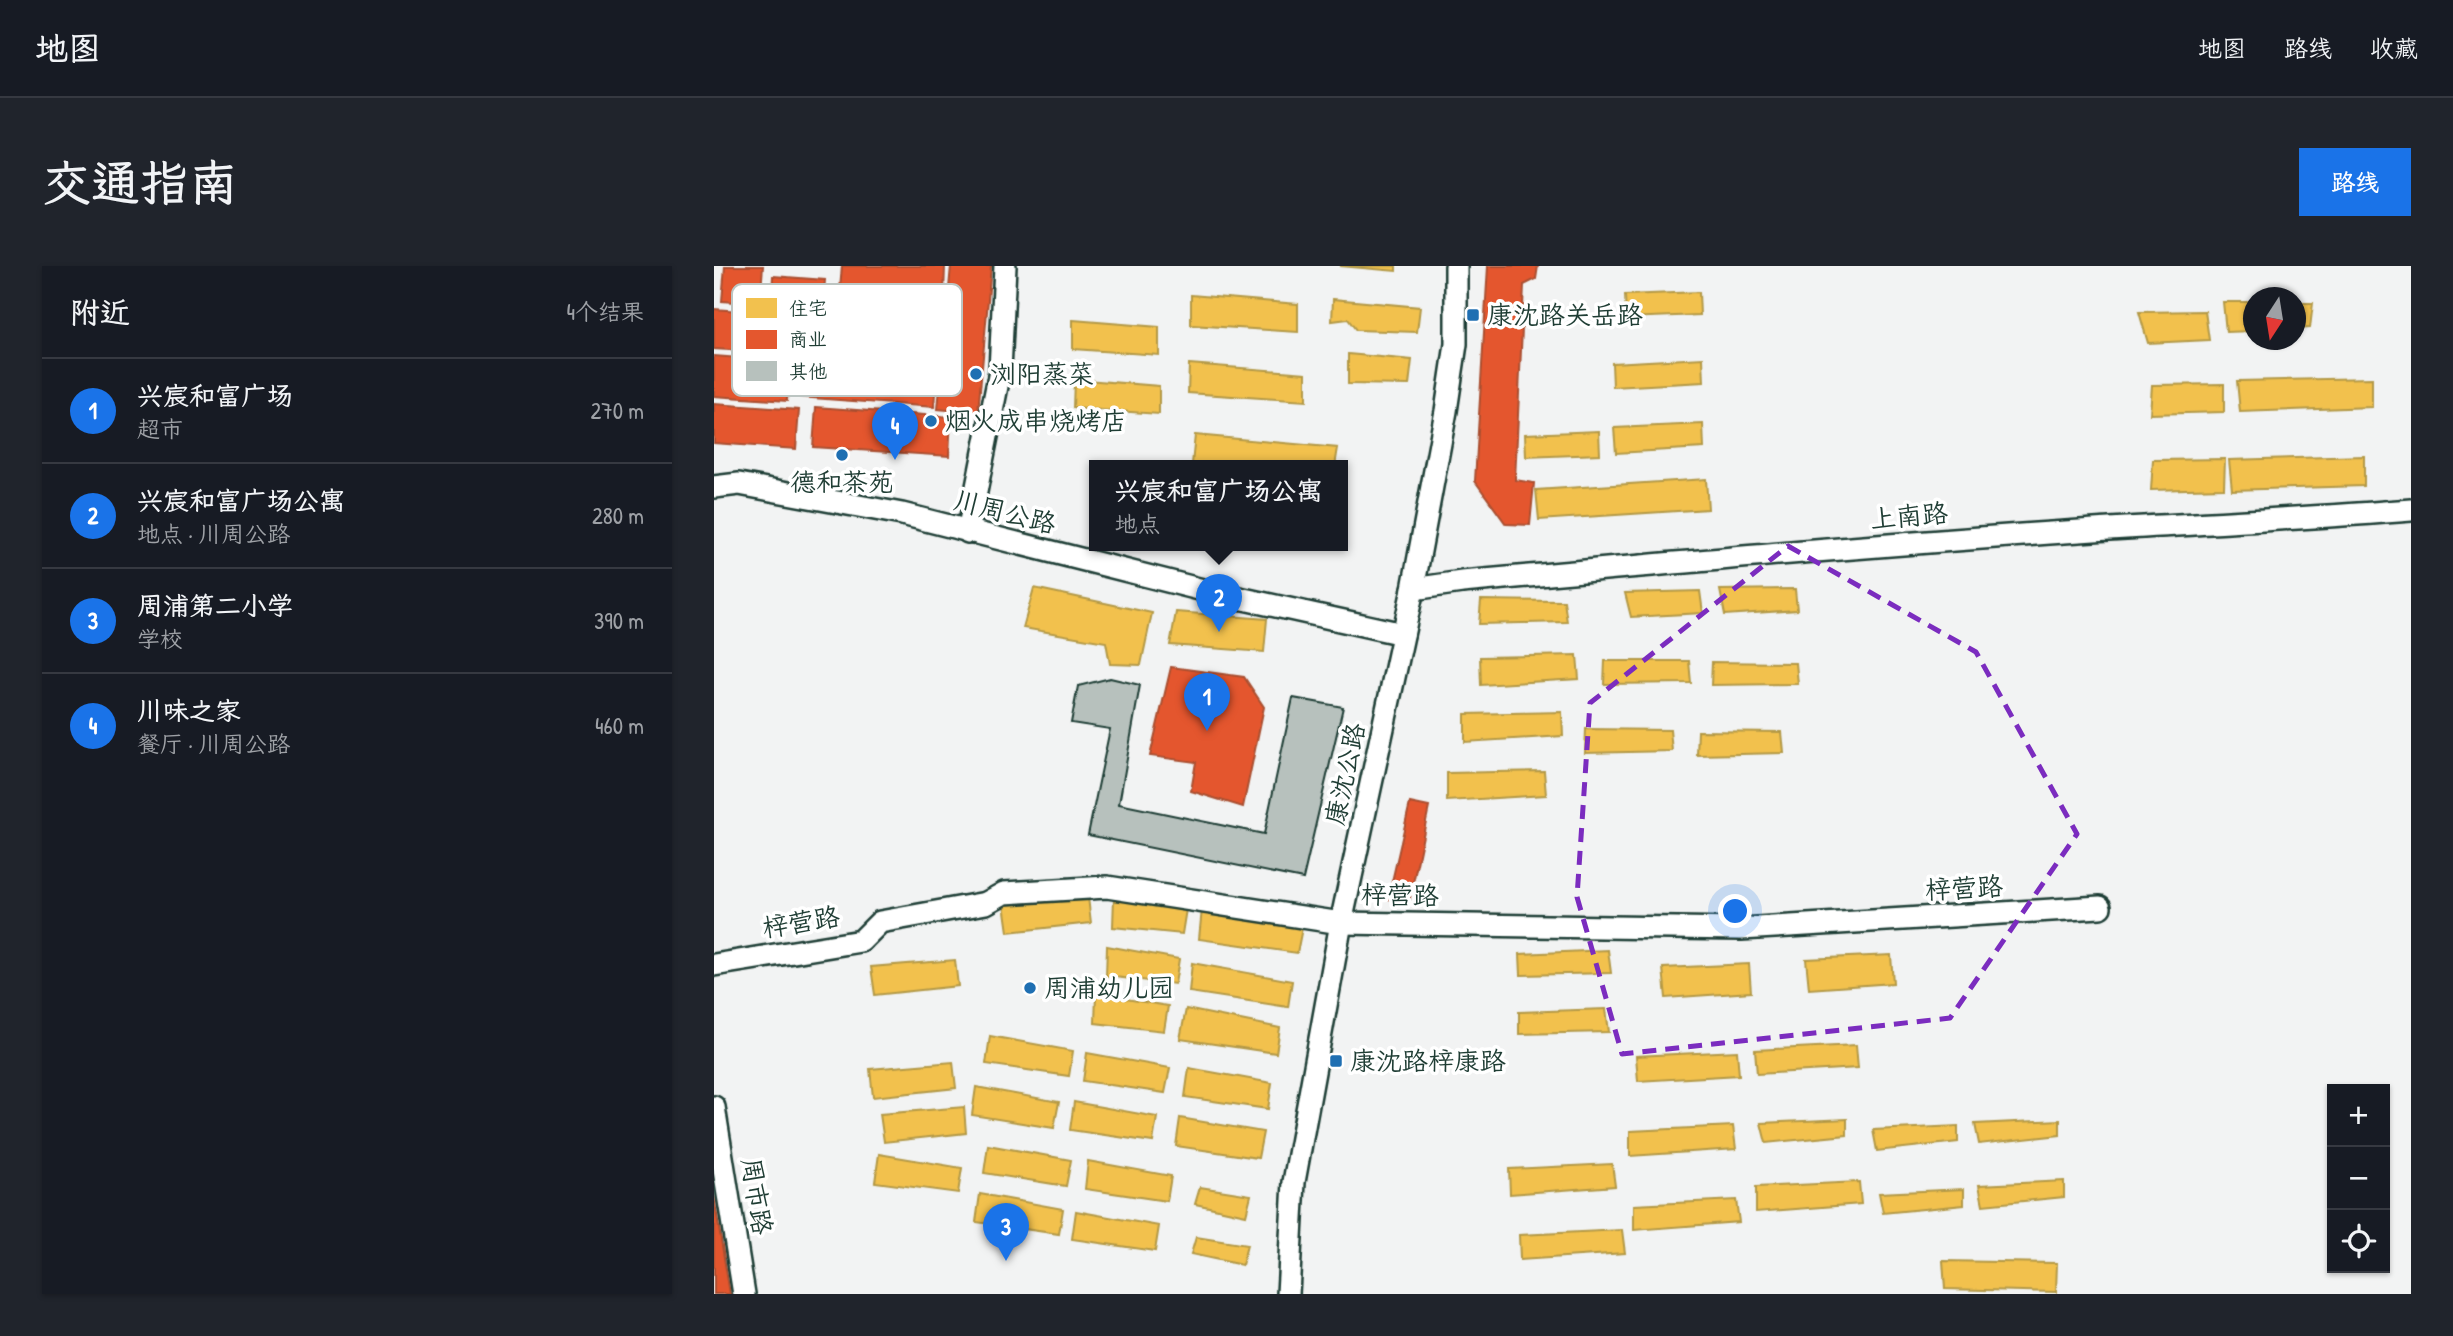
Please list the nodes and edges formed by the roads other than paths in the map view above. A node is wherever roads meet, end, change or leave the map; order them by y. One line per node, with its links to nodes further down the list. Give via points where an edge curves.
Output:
1 (1005, 266): 5 (street, via 1000,371)
2 (1456, 266): 6 (street, 康沈公路, via 1457,344)
3 (714, 487): 5 (street, 川周公路, via 738,484 902,514)
4 (2411, 510): 6 (street, 上南路, via 1868,547)
5 (968, 532): 7 (street, 川周公路)
6 (1413, 589): 7 (street, 康沈公路)
7 (1404, 634): 9 (street, 康沈公路)
8 (2101, 908): 9 (street, 梓营路, via 1741,929)
9 (1341, 923): 10 (street, 梓营路, via 1107,887 1004,893 986,903 880,922 861,941); 13 (street, 康沈公路, via 1294,1182)
10 (714, 965)
11 (714, 1107): 12 (street, 周市路)
12 (744, 1294)
13 (1288, 1294)

